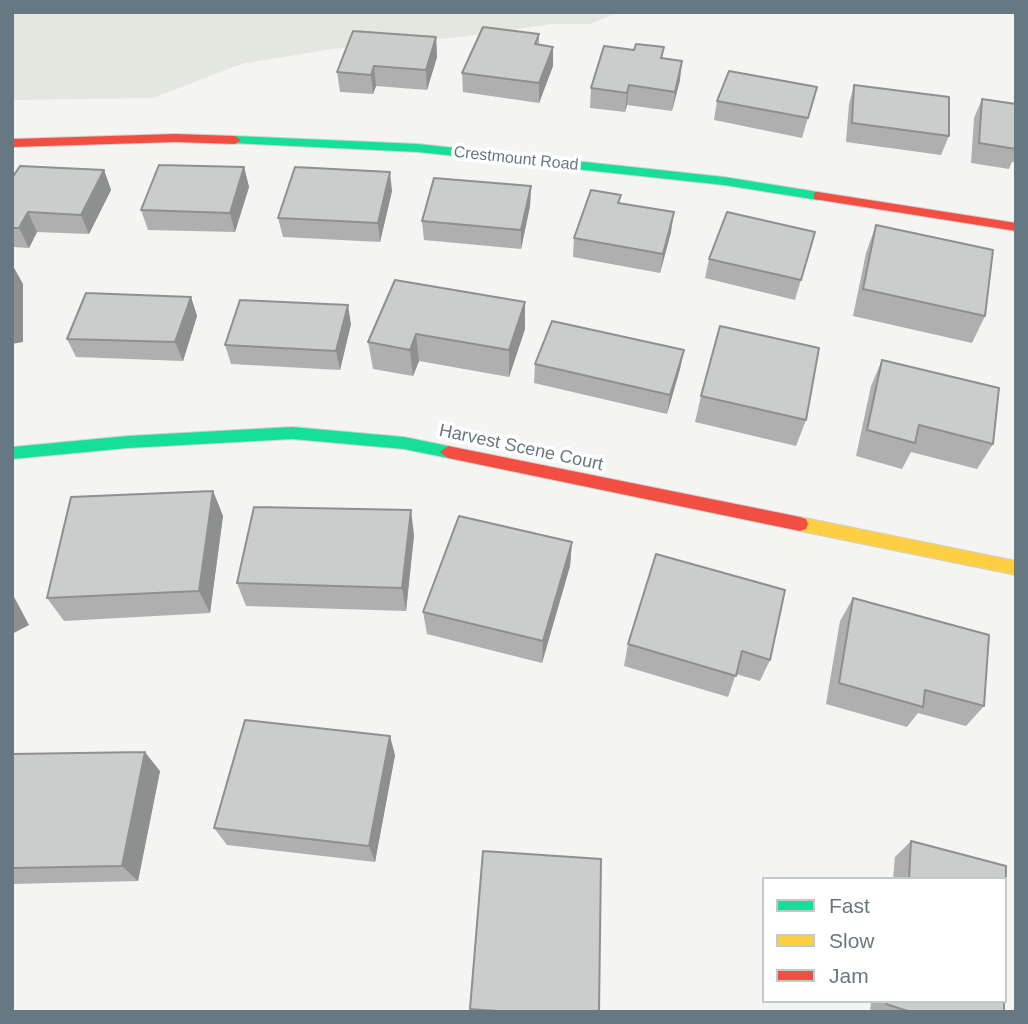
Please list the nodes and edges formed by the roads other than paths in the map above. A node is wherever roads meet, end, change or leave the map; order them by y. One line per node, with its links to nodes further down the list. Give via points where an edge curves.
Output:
1 (12, 143): 2 (street, Crestmount Road, via 176,138 418,148 724,181)
2 (1016, 227)
3 (12, 453): 4 (street, Harvest Scene Court, via 292,433 404,443)
4 (1016, 568)

